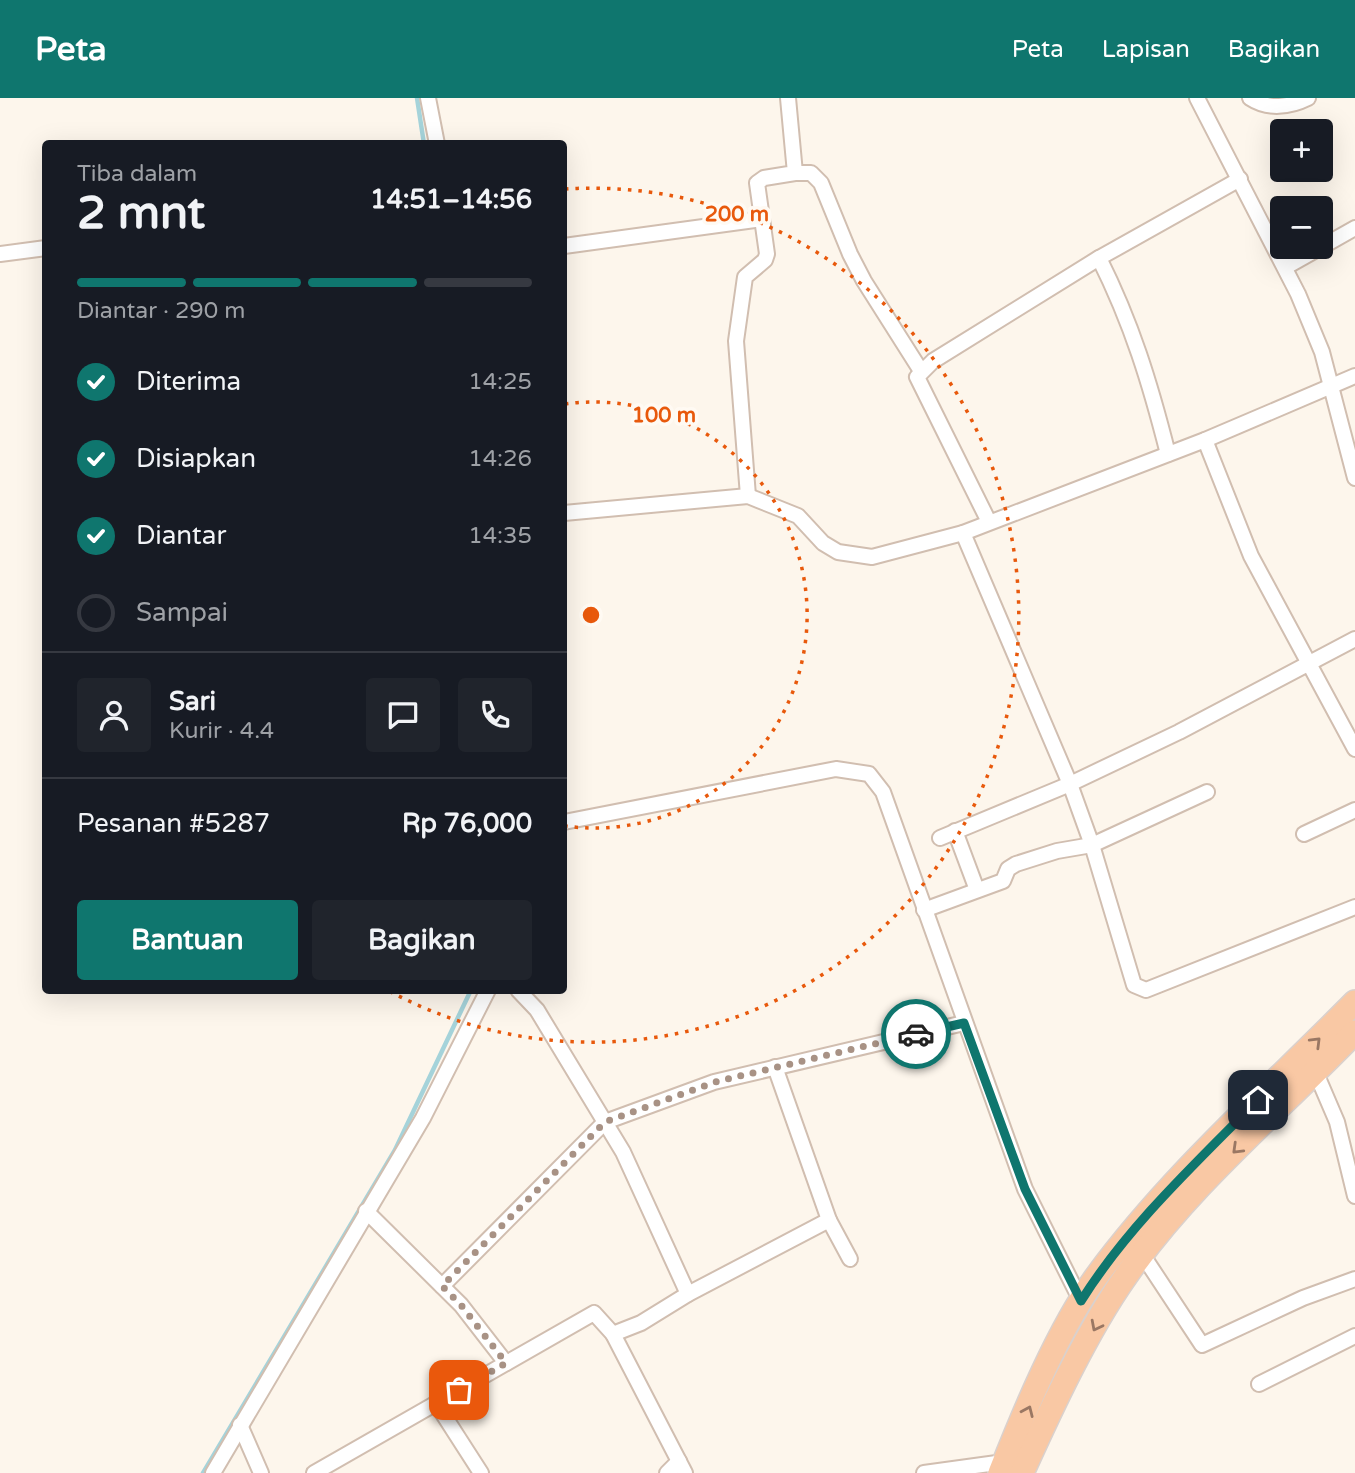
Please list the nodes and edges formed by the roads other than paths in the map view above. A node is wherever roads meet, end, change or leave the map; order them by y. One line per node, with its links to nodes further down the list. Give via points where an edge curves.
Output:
1 (428, 98): 6 (street)
2 (788, 98): 7 (street)
3 (1197, 98): 8 (street)
4 (1250, 98): 5 (street, via 1294,107)
5 (1308, 98)
6 (436, 140)
7 (795, 173): 9 (street, via 757,183); 16 (street, via 811,173 821,183 850,254)
8 (1240, 179): 14 (street); 15 (street)
9 (762, 219): 11 (street); 22 (street, via 767,254 745,277 736,341)
10 (1355, 228): 15 (street)
11 (567, 246)
12 (42, 249): 13 (street)
13 (0, 254)
14 (1099, 258): 16 (street); 20 (street, via 1125,310)
15 (1286, 267): 18 (street, via 1322,352)
16 (920, 371): 24 (street, via 918,381)
17 (1355, 376): 18 (street)
18 (1331, 387): 19 (street); 21 (street)
19 (1205, 440): 20 (street); 27 (street, via 1251,556)
20 (1168, 454): 24 (street)
21 (1355, 478)
22 (748, 496): 23 (street); 25 (street, via 797,516 838,552 872,557)
23 (567, 513)
24 (989, 522): 25 (street)
25 (962, 533): 29 (street)
26 (1355, 639): 27 (street)
27 (1311, 662): 28 (street); 29 (street)
28 (1355, 748)
29 (1070, 784): 33 (street); 36 (street)
30 (1207, 792): 36 (street)
31 (1355, 810): 34 (street)
32 (567, 821): 39 (street, via 836,769 860,771 869,774 883,792)
33 (955, 831): 35 (street); 37 (street)
34 (1304, 834)
35 (940, 838)
36 (1092, 845): 37 (street, via 1016,864 1003,881); 38 (street, via 1134,985 1146,990)
37 (977, 890): 39 (street)
38 (1355, 907)
39 (924, 910): 43 (street)
40 (486, 994): 49 (street, via 423,1118)
41 (522, 994): 47 (street, via 537,1010)
42 (1355, 1002): 56 (highway, one-way to 42, via 1180,1179)
43 (964, 1023): 45 (street); 56 (street, via 1025,1189)
44 (1355, 1032): 46 (highway)
45 (775, 1067): 47 (street, via 715,1082); 50 (street)
46 (1316, 1073): 48 (street, via 1337,1122); 51 (highway, one-way to 51, via 1194,1192)
47 (605, 1122): 54 (street); 55 (street)
48 (1355, 1196)
49 (366, 1211): 54 (street); 62 (street)
50 (829, 1220): 52 (street); 55 (street)
51 (1142, 1254): 53 (street, via 1202,1345); 64 (highway, one-way to 64)
52 (850, 1259)
53 (1355, 1279)
54 (442, 1286): 59 (street)
55 (688, 1294): 57 (street)
56 (1081, 1301): 64 (highway, one-way to 56)
57 (612, 1334): 59 (street, via 594,1313); 63 (street)
58 (1355, 1336): 60 (street)
59 (506, 1363): 61 (street)
60 (1259, 1384)
61 (436, 1404): 67 (street); 68 (street)
62 (240, 1425): 65 (street); 66 (street)
63 (682, 1467): 69 (street)
64 (1009, 1469): 70 (street)
65 (213, 1473)
66 (261, 1473)
67 (314, 1473)
68 (481, 1473)
69 (667, 1473)
70 (924, 1473)

